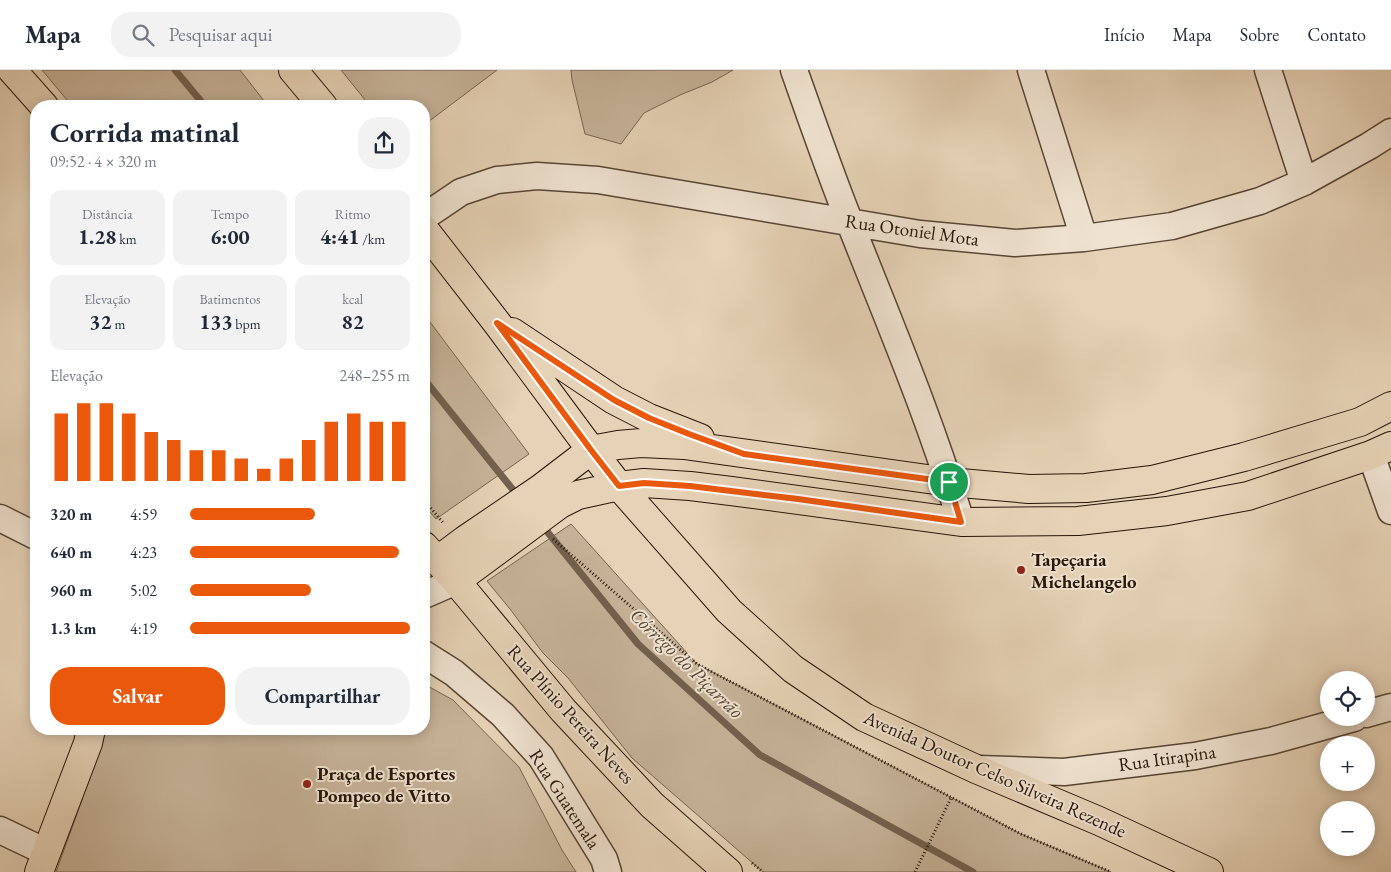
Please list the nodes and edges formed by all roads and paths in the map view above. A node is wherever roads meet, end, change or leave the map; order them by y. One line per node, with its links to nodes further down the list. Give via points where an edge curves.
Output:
1 (12, 70): 6 (main road)
2 (293, 70): 7 (main road)
3 (794, 70): 11 (street)
4 (1031, 70): 13 (street)
5 (1268, 70): 9 (street)
6 (39, 100)
7 (318, 100)
8 (1391, 132): 9 (street, Rua Otoniel Mota)
9 (1304, 182): 13 (street, Rua Otoniel Mota, via 1260,201 1172,226)
10 (430, 213): 11 (street, Rua Otoniel Mota, via 460,192 497,180 537,176 598,180)
11 (849, 222): 13 (street, Rua Otoniel Mota, via 920,234 1015,243); 19 (street, via 898,342)
12 (430, 236): 14 (main road, Avenida Doutor Celso Silveira Rezende)
13 (1084, 238)
14 (497, 323): 16 (main road, Avenida Doutor Celso Silveira Rezende); 18 (main road, via 614,400 649,418)
15 (1391, 406): 19 (main road, via 1360,422 1244,457 1152,480 1029,489)
16 (591, 450): 18 (main road, via 618,445 684,445); 20 (main road, Avenida Doutor Celso Silveira Rezende); 21 (main road)
17 (1381, 450): 22 (street); 24 (main road, via 1248,496 1167,511 1078,520)
18 (744, 454): 19 (main road)
19 (949, 482): 24 (street)
20 (619, 486): 21 (main road); 24 (main road, via 644,483 690,486); 38 (main road, Avenida Doutor Celso Silveira Rezende, via 729,611 793,669 864,717)
21 (550, 497): 25 (main road)
22 (1391, 511)
23 (0, 518): 26 (street)
24 (961, 522)
25 (533, 523): 29 (main road); 31 (main road); 39 (path, via 697,664)
26 (30, 533)
27 (30, 537): 28 (street)
28 (0, 540)
29 (430, 557)
30 (430, 560): 31 (main road, Rua Plínio Pereira Neves)
31 (456, 581): 32 (street); 43 (main road, Rua Plínio Pereira Neves, via 563,710 652,805)
32 (430, 592)
33 (430, 658): 42 (street, Rua Guatemala, via 454,673 503,715 541,757 604,859)
34 (1391, 707): 35 (street)
35 (1375, 711)
36 (1325, 726): 38 (street, Rua Itirapina, via 1195,756 1064,772)
37 (90, 735): 41 (main road)
38 (976, 769): 46 (main road, Avenida Doutor Celso Silveira Rezende)
39 (951, 798): 44 (path); 45 (path, via 1021,834)
40 (0, 830): 41 (street)
41 (43, 862)
42 (608, 872)
43 (728, 872)
44 (916, 872)
45 (1111, 872)
46 (1209, 872)

